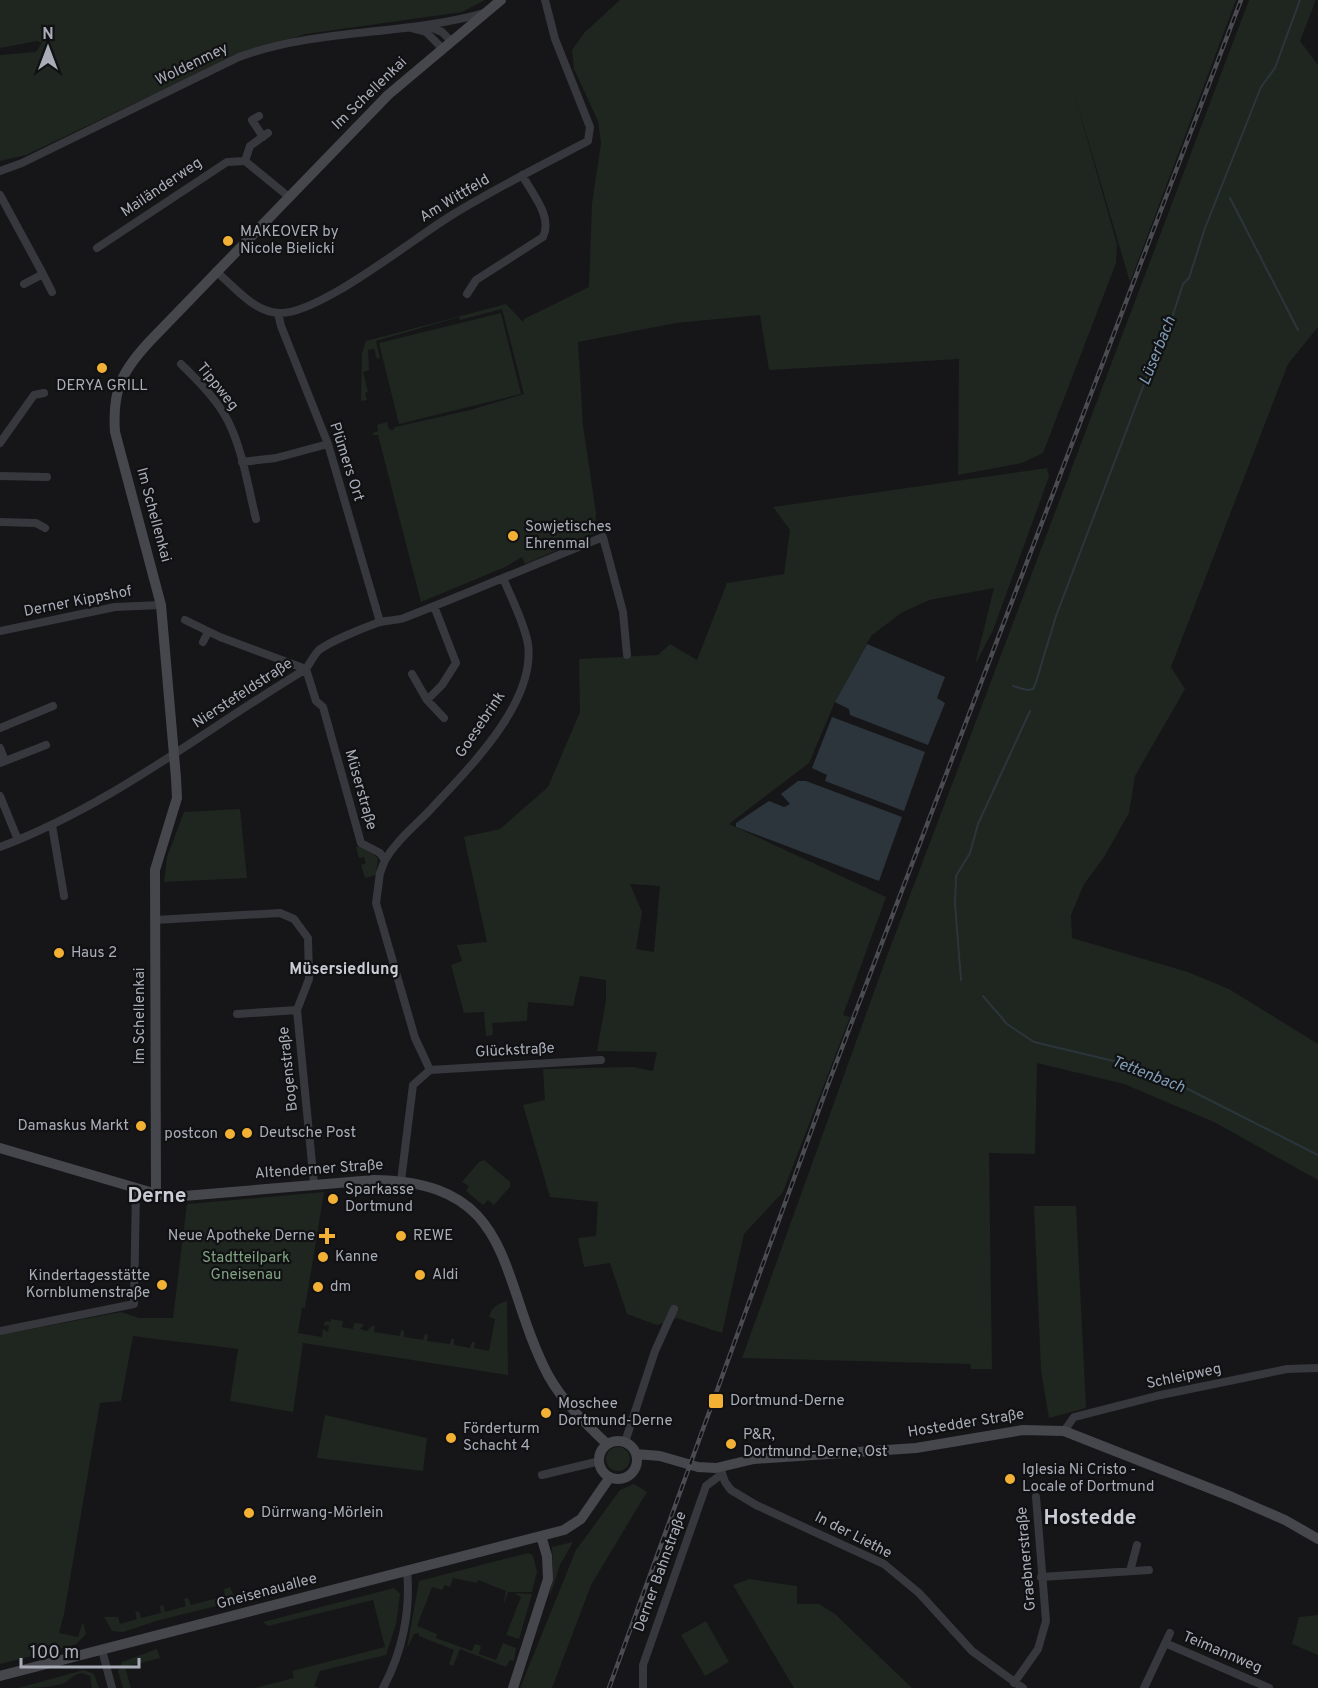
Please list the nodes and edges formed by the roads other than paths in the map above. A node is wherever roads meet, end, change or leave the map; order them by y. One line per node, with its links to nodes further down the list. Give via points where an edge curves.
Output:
1 (501, 0): 3 (main road, Im Schellenkai)
2 (544, 2): 10 (street, Am Wittfeld, via 590,135 588,141)
3 (486, 12): 4 (street, Woldenmey); 6 (main road, Im Schellenkai)
4 (425, 24): 5 (street, Woldenmey); 6 (street, via 435,28)
5 (410, 27): 6 (street); 9 (street, Woldenmey, via 306,38 262,48)
6 (446, 45): 12 (main road, Im Schellenkai, via 388,95)
7 (258, 116): 8 (street, via 252,120 266,135 249,146)
8 (245, 161): 12 (street); 13 (street, Mailänderweg, via 222,164)
9 (0, 171)
10 (522, 175): 18 (street, via 545,219 543,237 476,280); 19 (street, Am Wittfeld, via 451,215 319,302)
11 (0, 195): 15 (street)
12 (288, 197): 14 (main road, Im Schellenkai)
13 (97, 248)
14 (216, 271): 19 (street, via 257,306); 31 (main road, Im Schellenkai, via 138,354 118,384 116,432)
15 (43, 274): 16 (street); 17 (street)
16 (24, 284)
17 (52, 292)
18 (467, 294)
19 (278, 313): 23 (street, Plümers Ort)
20 (181, 364): 24 (street, Tippweg, via 224,415)
21 (44, 393): 22 (street, via 34,395)
22 (0, 443)
23 (328, 444): 24 (street, via 276,459); 34 (street, Plümers Ort)
24 (242, 462): 27 (street, Tippweg)
25 (0, 476): 26 (street)
26 (47, 477)
27 (256, 519)
28 (0, 522): 29 (street, via 36,523)
29 (45, 528)
30 (504, 580): 32 (street, Nierstefeldstraße); 38 (street, Nierstefeldstraße, via 517,571 603,537 623,612); 53 (street, Goesebrink, via 528,645 524,683 486,747 393,846)
31 (161, 605): 35 (street, Derner Kippshof, via 115,607); 47 (main road, Im Schellenkai)
32 (434, 606): 34 (street, Nierstefeldstraße, via 391,623); 41 (street, via 456,663)
33 (185, 620): 36 (street)
34 (380, 622): 39 (street, Nierstefeldstraße, via 319,650)
35 (0, 631)
36 (208, 632): 37 (street); 39 (street)
37 (203, 642)
38 (627, 655)
39 (306, 669): 47 (street, Nierstefeldstraße); 53 (street, Müserstraße, via 316,701 323,707 361,843)
40 (412, 674): 41 (street)
41 (427, 700): 43 (street)
42 (53, 706): 44 (street)
43 (444, 718)
44 (0, 728)
45 (46, 745): 48 (street)
46 (0, 748): 48 (street)
47 (174, 755): 50 (street, Nierstefeldstraße, via 93,805); 55 (main road, Im Schellenkai, via 177,798 155,870)
48 (3, 762)
49 (0, 796): 51 (street)
50 (52, 825): 51 (street, Nierstefeldstraße); 54 (street)
51 (18, 840): 52 (street, Nierstefeldstraße)
52 (0, 847)
53 (385, 860): 59 (street, via 376,903 415,1038)
54 (64, 896)
55 (155, 920): 56 (street, Bogenstraße, via 280,913 294,919 308,938 309,979); 64 (main road, Im Schellenkai)
56 (297, 1010): 57 (street); 62 (street, Bogenstraße)
57 (237, 1014)
58 (601, 1060): 59 (street, Glückstraße)
59 (430, 1070): 61 (street, via 413,1085)
60 (0, 1148): 63 (main road, Altenderner Straße)
61 (401, 1181): 62 (main road, Altenderner Straße); 70 (main road, Altenderner Straße, via 443,1191 470,1205 480,1216 489,1228 551,1379 564,1400)
62 (314, 1184): 64 (main road, Altenderner Straße, via 184,1196)
63 (136, 1188): 64 (main road, Altenderner Straße); 66 (street, via 134,1304)
64 (156, 1194)
65 (674, 1309): 69 (street, via 655,1351)
66 (0, 1331)
67 (1318, 1368): 68 (street, Schleipweg, via 1287,1369 1156,1396 1074,1417)
68 (1064, 1431): 73 (main road, Hostedder Straße, via 1023,1430 916,1448 754,1460); 78 (main road, Hostedder Straße, via 1232,1497)
69 (625, 1442): 70 (main road); 71 (main road)
70 (607, 1444): 72 (main road)
71 (636, 1454): 73 (main road, Hostedder Straße, via 660,1455); 75 (main road, via 630,1474)
72 (600, 1461): 74 (street); 75 (main road)
73 (721, 1471): 88 (street, In der Liethe, via 732,1490 756,1505 884,1564 919,1593 972,1651); 92 (street, Derner Bahnstraße, via 706,1486 643,1665)
74 (542, 1475)
75 (610, 1477): 77 (main road, Gneisenauallee, via 581,1519 564,1530)
76 (1036, 1497): 83 (street, Graebnerstraße)
77 (541, 1536): 81 (main road, Gneisenauallee); 91 (main road, via 548,1580)
78 (1318, 1539)
79 (1137, 1545): 82 (street)
80 (1149, 1570): 82 (street)
81 (407, 1571): 86 (main road, Gneisenauallee); 90 (street, via 405,1625 393,1667)
82 (1130, 1571): 83 (street)
83 (1041, 1577): 88 (street, Graebnerstraße, via 1046,1621 1042,1637)
84 (1170, 1633): 85 (street)
85 (1165, 1643): 94 (street); 95 (street, Teimannweg)
86 (102, 1650): 87 (main road, Gneisenauallee); 89 (street)
87 (0, 1676)
88 (1014, 1683): 93 (street, In der Liethe)
89 (112, 1688)
90 (382, 1688)
91 (513, 1688)
92 (643, 1688)
93 (1023, 1688)
94 (1144, 1688)
95 (1269, 1688)

